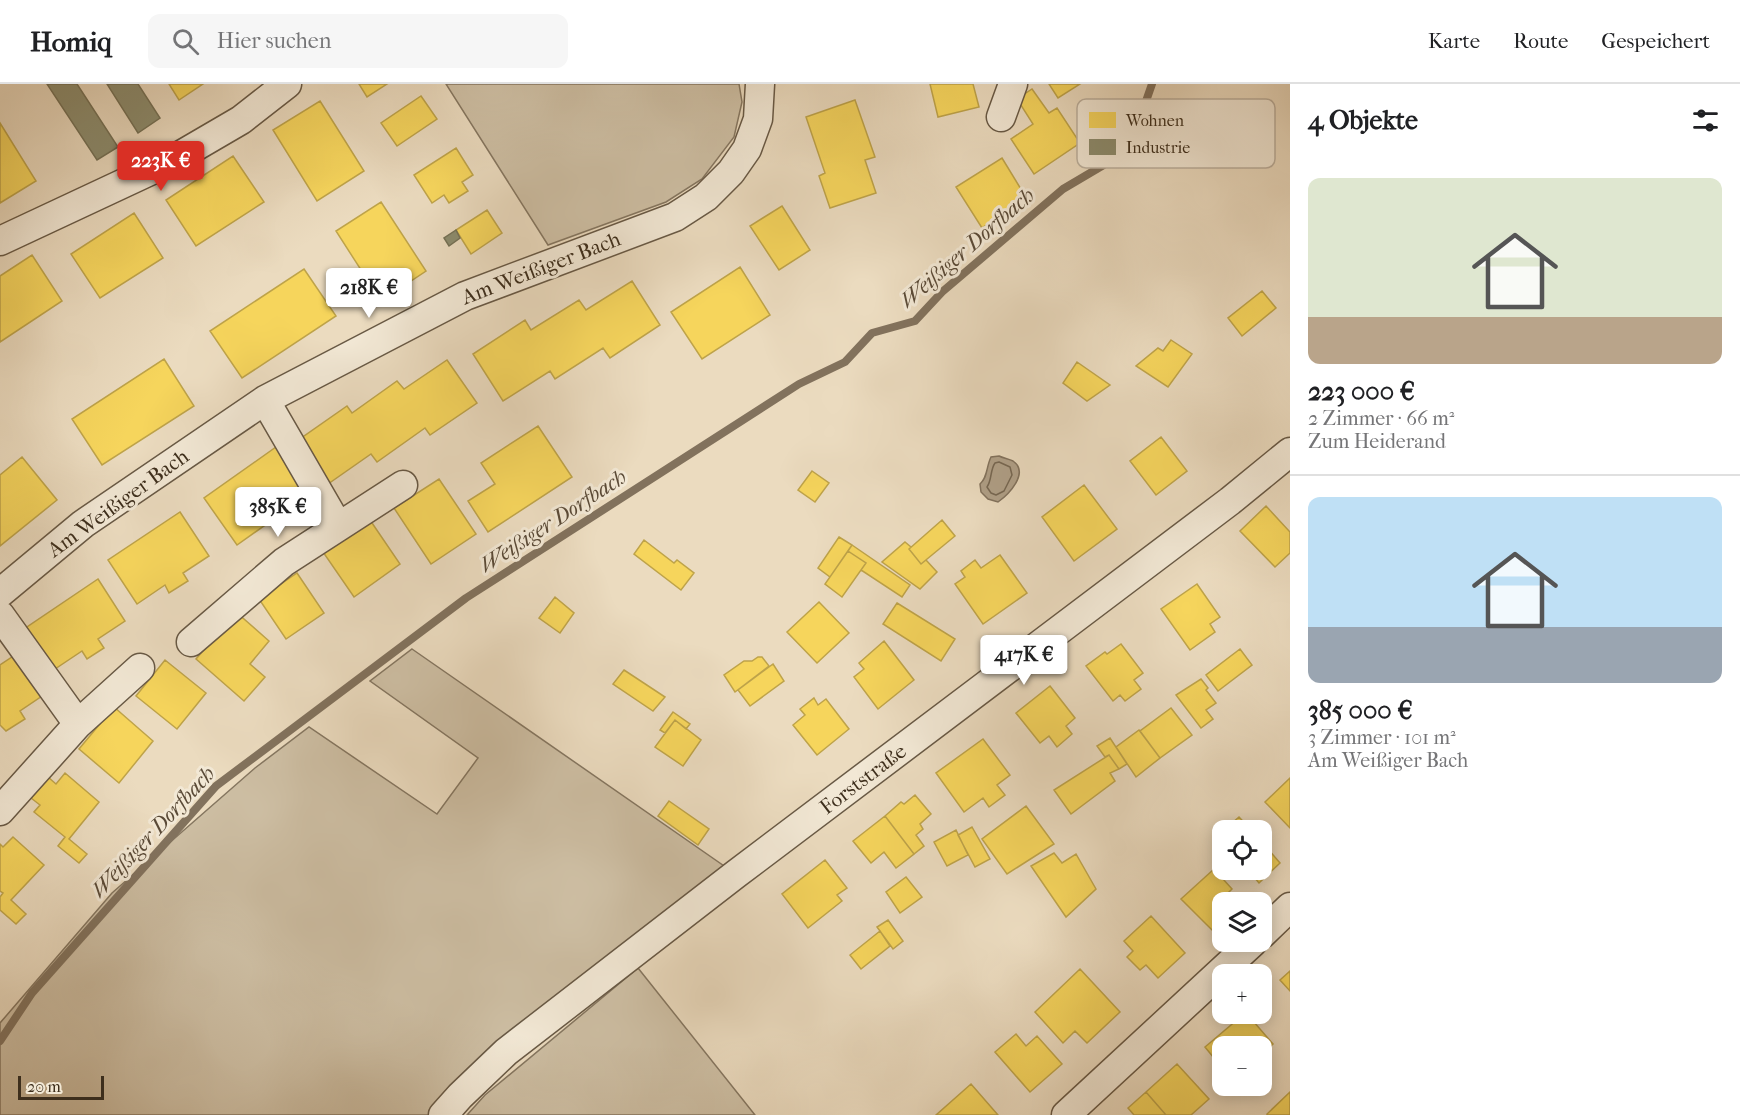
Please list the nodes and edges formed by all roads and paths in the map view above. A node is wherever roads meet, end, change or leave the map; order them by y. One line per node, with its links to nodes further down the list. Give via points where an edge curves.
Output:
1 (287, 84): 5 (street, via 241,120 169,162)
2 (760, 84): 6 (street, Am Weißiger Bach, via 759,119 747,149 706,197 675,217 465,296)
3 (1013, 84): 4 (street)
4 (1001, 117)
5 (0, 241)
6 (265, 400): 9 (street); 10 (street, Am Weißiger Bach, via 82,524)
7 (1290, 452): 19 (street, Forststraße, via 515,1045)
8 (403, 485): 9 (street)
9 (338, 526): 12 (street, via 284,562)
10 (0, 593)
11 (0, 615): 14 (street)
12 (191, 642)
13 (140, 668): 14 (street)
14 (78, 724): 15 (street)
15 (0, 812)
16 (1290, 908): 17 (street)
17 (1272, 925)
18 (1242, 952): 20 (street)
19 (443, 1115)
20 (1066, 1115)

